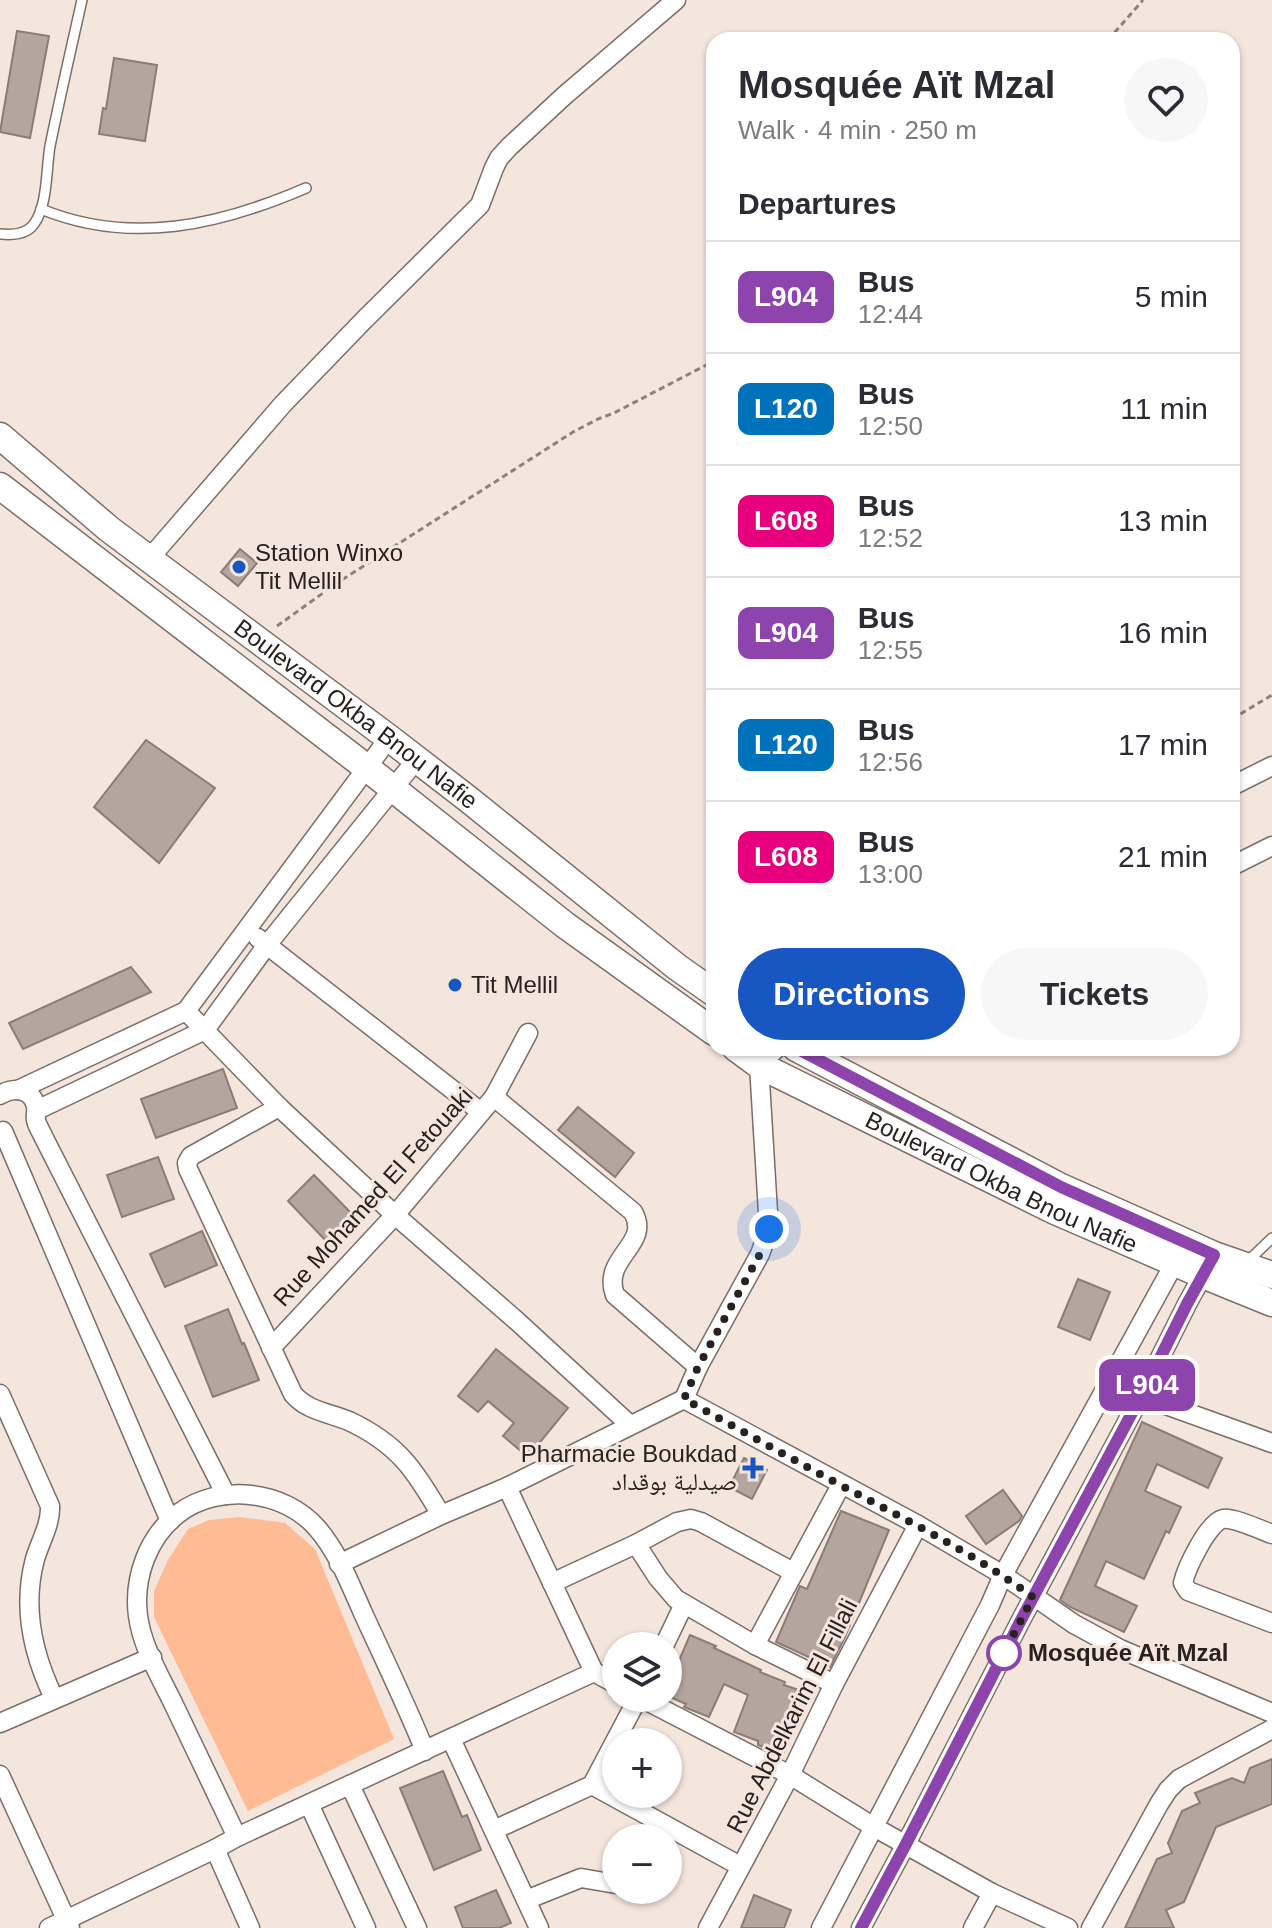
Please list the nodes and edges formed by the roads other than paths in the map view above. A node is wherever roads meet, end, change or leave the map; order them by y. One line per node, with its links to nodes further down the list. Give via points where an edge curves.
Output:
1 (82, 0): 4 (lane)
2 (676, 0): 8 (street, via 509,147 494,168 480,205 283,404)
3 (306, 188): 4 (lane, via 265,206 166,228 97,224)
4 (41, 209): 5 (lane, via 27,231)
5 (0, 234)
6 (0, 436): 8 (main road, Boulevard Okba Bnou Nafie)
7 (0, 486): 11 (main road, Boulevard Okba Bnou Nafie)
8 (149, 559): 9 (main road, Boulevard Okba Bnou Nafie)
9 (389, 738): 10 (main road, Boulevard Okba Bnou Nafie); 11 (street)
10 (416, 760): 14 (street); 19 (main road, Boulevard Okba Bnou Nafie)
11 (367, 768): 14 (main road, Boulevard Okba Bnou Nafie); 17 (street)
12 (1270, 770): 13 (street)
13 (1240, 783)
14 (393, 789): 18 (street); 21 (main road, Boulevard Okba Bnou Nafie, via 565,925)
15 (1272, 846): 16 (street)
16 (1240, 862)
17 (247, 929): 18 (street); 20 (street)
18 (267, 945): 22 (street); 29 (street)
19 (706, 987)
20 (186, 1011): 22 (street); 26 (street)
21 (706, 1026)
22 (205, 1030): 28 (street); 30 (street)
23 (528, 1033): 27 (street, Rue Mohamed El Fetouaki)
24 (768, 1056): 34 (main road, Boulevard Okba Bnou Nafie, via 1055,1211); 40 (street, via 769,1229)
25 (811, 1056): 34 (main road, Boulevard Okba Bnou Nafie)
26 (9, 1092): 30 (street, via 31,1096)
27 (494, 1097): 29 (street, Rue Mohamed El Fetouaki); 40 (street, via 633,1212 638,1228 613,1271 611,1286)
28 (279, 1107): 32 (street); 39 (street, via 187,1163)
29 (481, 1112): 32 (street, Rue Mohamed El Fetouaki)
30 (36, 1115): 31 (street, via 24,1132); 48 (street)
31 (1, 1130): 50 (street)
32 (395, 1215): 39 (street, Rue Mohamed El Fetouaki); 44 (street)
33 (1272, 1238): 36 (lane)
34 (1181, 1252): 35 (main road, Boulevard Okba Bnou Nafie); 56 (street)
35 (1208, 1265): 36 (main road, Boulevard Okba Bnou Nafie); 38 (main road, Boulevard Okba Bnou Nafie); 42 (street)
36 (1245, 1265): 37 (main road, Boulevard Okba Bnou Nafie)
37 (1272, 1275)
38 (1272, 1303)
39 (271, 1348): 49 (street, via 297,1399 387,1443 414,1470)
40 (698, 1367): 43 (street)
41 (0, 1394): 67 (street, via 50,1506 32,1571 30,1616 39,1663)
42 (1141, 1396): 45 (street); 58 (street)
43 (684, 1399): 44 (street); 46 (street)
44 (630, 1425): 47 (street)
45 (1272, 1443)
46 (841, 1485): 51 (street); 55 (street)
47 (507, 1487): 49 (street); 57 (street)
48 (226, 1495): 50 (street, via 192,1505); 54 (street, via 265,1497 297,1510 321,1533)
49 (441, 1515): 54 (street)
50 (170, 1521): 63 (street, via 149,1549 139,1581 138,1616)
51 (918, 1525): 56 (street); 66 (street, Rue Abdelkarim El Fillali)
52 (1272, 1534): 60 (street, via 1219,1520 1183,1583 1188,1591)
53 (636, 1544): 55 (street, via 691,1519); 57 (street); 59 (street, via 658,1578)
54 (339, 1564): 74 (street)
55 (793, 1572): 62 (street)
56 (1003, 1575): 58 (street); 81 (street)
57 (552, 1583): 64 (street)
58 (1033, 1597): 70 (street, via 1120,1649); 85 (street)
59 (684, 1604): 61 (street); 62 (street)
60 (1272, 1623)
61 (671, 1632)
62 (755, 1645): 66 (street)
63 (152, 1657): 67 (street); 83 (street)
64 (594, 1672): 65 (street); 73 (street)
65 (602, 1676)
66 (834, 1684): 76 (street, Rue Abdelkarim El Fillali)
67 (54, 1698): 71 (street)
68 (631, 1712): 78 (street)
69 (666, 1712): 76 (street)
70 (1272, 1713)
71 (0, 1723)
72 (1272, 1729): 102 (street, via 1173,1785)
73 (451, 1739): 74 (street); 82 (street)
74 (425, 1751): 77 (street)
75 (0, 1775): 91 (street)
76 (790, 1775): 81 (street); 87 (street, Rue Abdelkarim El Fillali)
77 (350, 1785): 79 (street); 95 (street)
78 (592, 1785): 80 (street); 82 (street)
79 (309, 1804): 83 (street); 94 (street)
80 (649, 1824)
81 (874, 1827): 85 (street); 98 (street)
82 (494, 1830): 90 (street)
83 (237, 1837): 86 (street)
84 (682, 1841): 87 (street)
85 (906, 1844): 89 (street); 99 (street)
86 (215, 1849): 91 (street); 93 (street)
87 (740, 1866): 97 (street, Rue Abdelkarim El Fillali)
88 (602, 1882): 90 (street, via 581,1878)
89 (992, 1893): 100 (street); 101 (street)
90 (526, 1900): 96 (street)
91 (68, 1924): 92 (street)
92 (49, 1928)
93 (250, 1928)
94 (366, 1928)
95 (417, 1928)
96 (539, 1928)
97 (708, 1928)
98 (821, 1928)
99 (861, 1928)
100 (973, 1928)
101 (1068, 1928)
102 (1091, 1928)

